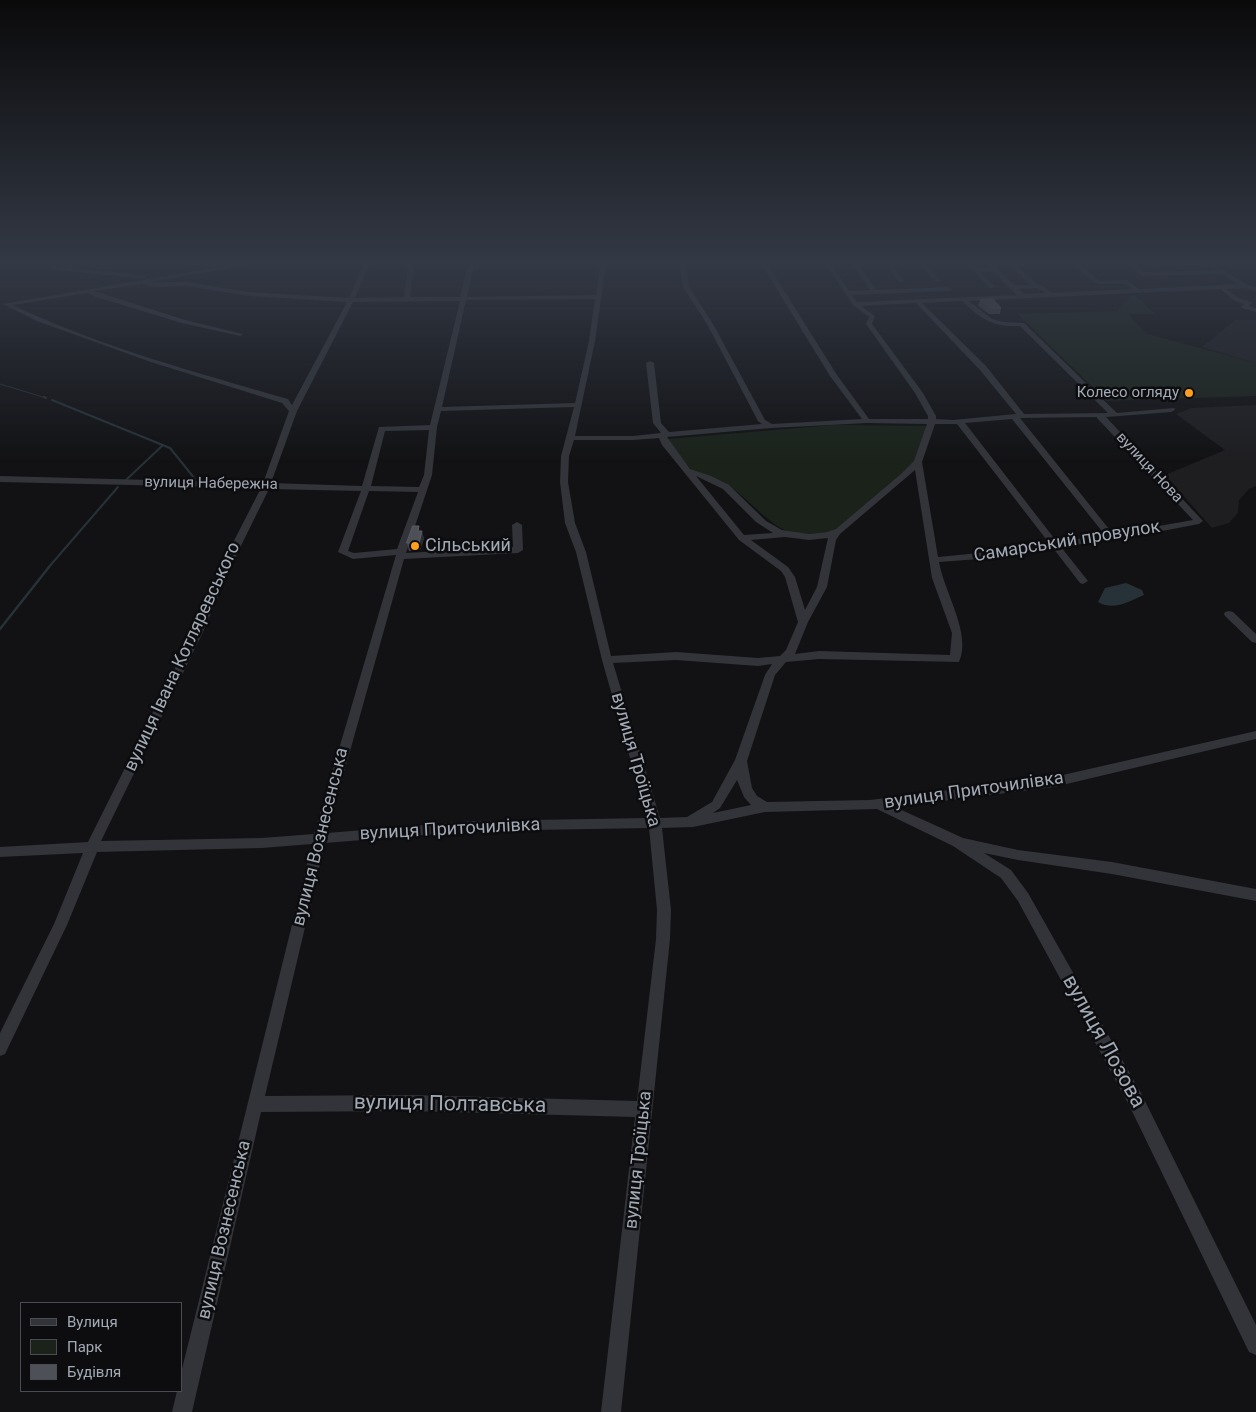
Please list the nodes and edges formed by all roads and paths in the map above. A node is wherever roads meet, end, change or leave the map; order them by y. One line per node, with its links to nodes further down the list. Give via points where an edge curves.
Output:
1 (69, 331): 14 (street, via 153,361)
2 (226, 331): 11 (street)
3 (335, 331): 13 (street, вулиця Івана Котляревського)
4 (454, 331): 16 (street, вулиця Вознесенська)
5 (593, 331): 15 (street, вулиця Троїцька)
6 (714, 331): 25 (street, via 762,421)
7 (806, 331): 22 (street)
8 (874, 331): 23 (street, via 919,393)
9 (946, 331): 20 (street, via 983,368)
10 (1029, 331): 19 (street)
11 (240, 334)
12 (650, 363): 27 (street, via 657,423)
13 (300, 399): 14 (street); 18 (street, вулиця Івана Котляревського)
14 (285, 401): 18 (street)
15 (577, 405): 16 (street); 28 (street, вулиця Троїцька)
16 (437, 408): 26 (street, вулиця Вознесенська)
17 (1171, 410): 19 (street)
18 (293, 411): 32 (street, вулиця Івана Котляревського)
19 (1115, 415): 21 (street)
20 (1018, 416): 21 (street); 24 (street); 39 (street)
21 (1100, 416): 35 (street, вулиця Нова)
22 (867, 421): 23 (street); 25 (street)
23 (932, 422): 24 (street); 29 (street)
24 (960, 422): 41 (street)
25 (771, 426): 27 (street)
26 (433, 427): 33 (street, via 382,429); 34 (street, вулиця Вознесенська, via 430,464)
27 (664, 435): 28 (street); 30 (street, via 665,443)
28 (571, 438): 50 (street, вулиця Троїцька, via 564,456 566,500)
29 (918, 462): 37 (street, via 901,480); 43 (street)
30 (689, 471): 38 (street, via 723,486 762,522); 40 (street)
31 (0, 479): 32 (street, вулиця Набережна)
32 (267, 484): 33 (street, вулиця Набережна); 60 (street, вулиця Івана Котляревського)
33 (366, 488): 34 (street, вулиця Набережна); 42 (street, via 343,552 353,556)
34 (423, 490): 42 (street, вулиця Вознесенська)
35 (1199, 520): 39 (street, Самарський провулок)
36 (517, 525): 42 (street, via 518,550)
37 (837, 532): 38 (street, via 811,536); 46 (street, via 831,540 822,587)
38 (784, 535): 40 (street)
39 (1111, 537): 41 (street, Самарський провулок)
40 (742, 538): 46 (street, via 787,572)
41 (1054, 544): 43 (street, Самарський провулок); 44 (street)
42 (400, 554): 58 (street, вулиця Вознесенська, via 345,739)
43 (934, 560): 51 (street, via 937,578 957,633 956,659 819,655)
44 (1083, 581)
45 (1228, 614): 48 (street)
46 (803, 622): 51 (street, via 793,650)
47 (1256, 625): 48 (street)
48 (1246, 631): 49 (street)
49 (1256, 640)
50 (607, 660): 51 (street, via 676,656); 57 (street, вулиця Троїцька)
51 (782, 661): 53 (street, via 773,668)
52 (1256, 735): 54 (street, вулиця Приточилівка, via 1054,782)
53 (741, 760): 55 (street, via 741,776 748,793); 56 (street, via 719,802)
54 (878, 804): 55 (street, вулиця Приточилівка); 59 (street, вулиця Лозова)
55 (765, 807): 56 (street, вулиця Приточилівка)
56 (688, 822): 57 (street, вулиця Приточилівка)
57 (655, 823): 58 (street, вулиця Приточилівка, via 474,826); 67 (street, вулиця Троїцька, via 664,910 663,939)
58 (320, 837): 60 (street, вулиця Приточилівка, via 262,843); 66 (street, вулиця Вознесенська)
59 (958, 842): 62 (street); 63 (street, вулиця Лозова)
60 (92, 847): 61 (street, вулиця Приточилівка); 65 (street, вулиця Івана Котляревського, via 60,925)
61 (0, 852)
62 (1018, 855): 63 (street, via 1008,864); 64 (street)
63 (1006, 874): 68 (street, вулиця Лозова, via 1023,897 1135,1099)
64 (1256, 895)
65 (0, 1049)
66 (255, 1104): 67 (street, вулиця Полтавська, via 410,1103); 69 (street, вулиця Вознесенська)
67 (644, 1108): 70 (street, вулиця Троїцька)
68 (1256, 1345)
69 (182, 1412)
70 (611, 1412)

